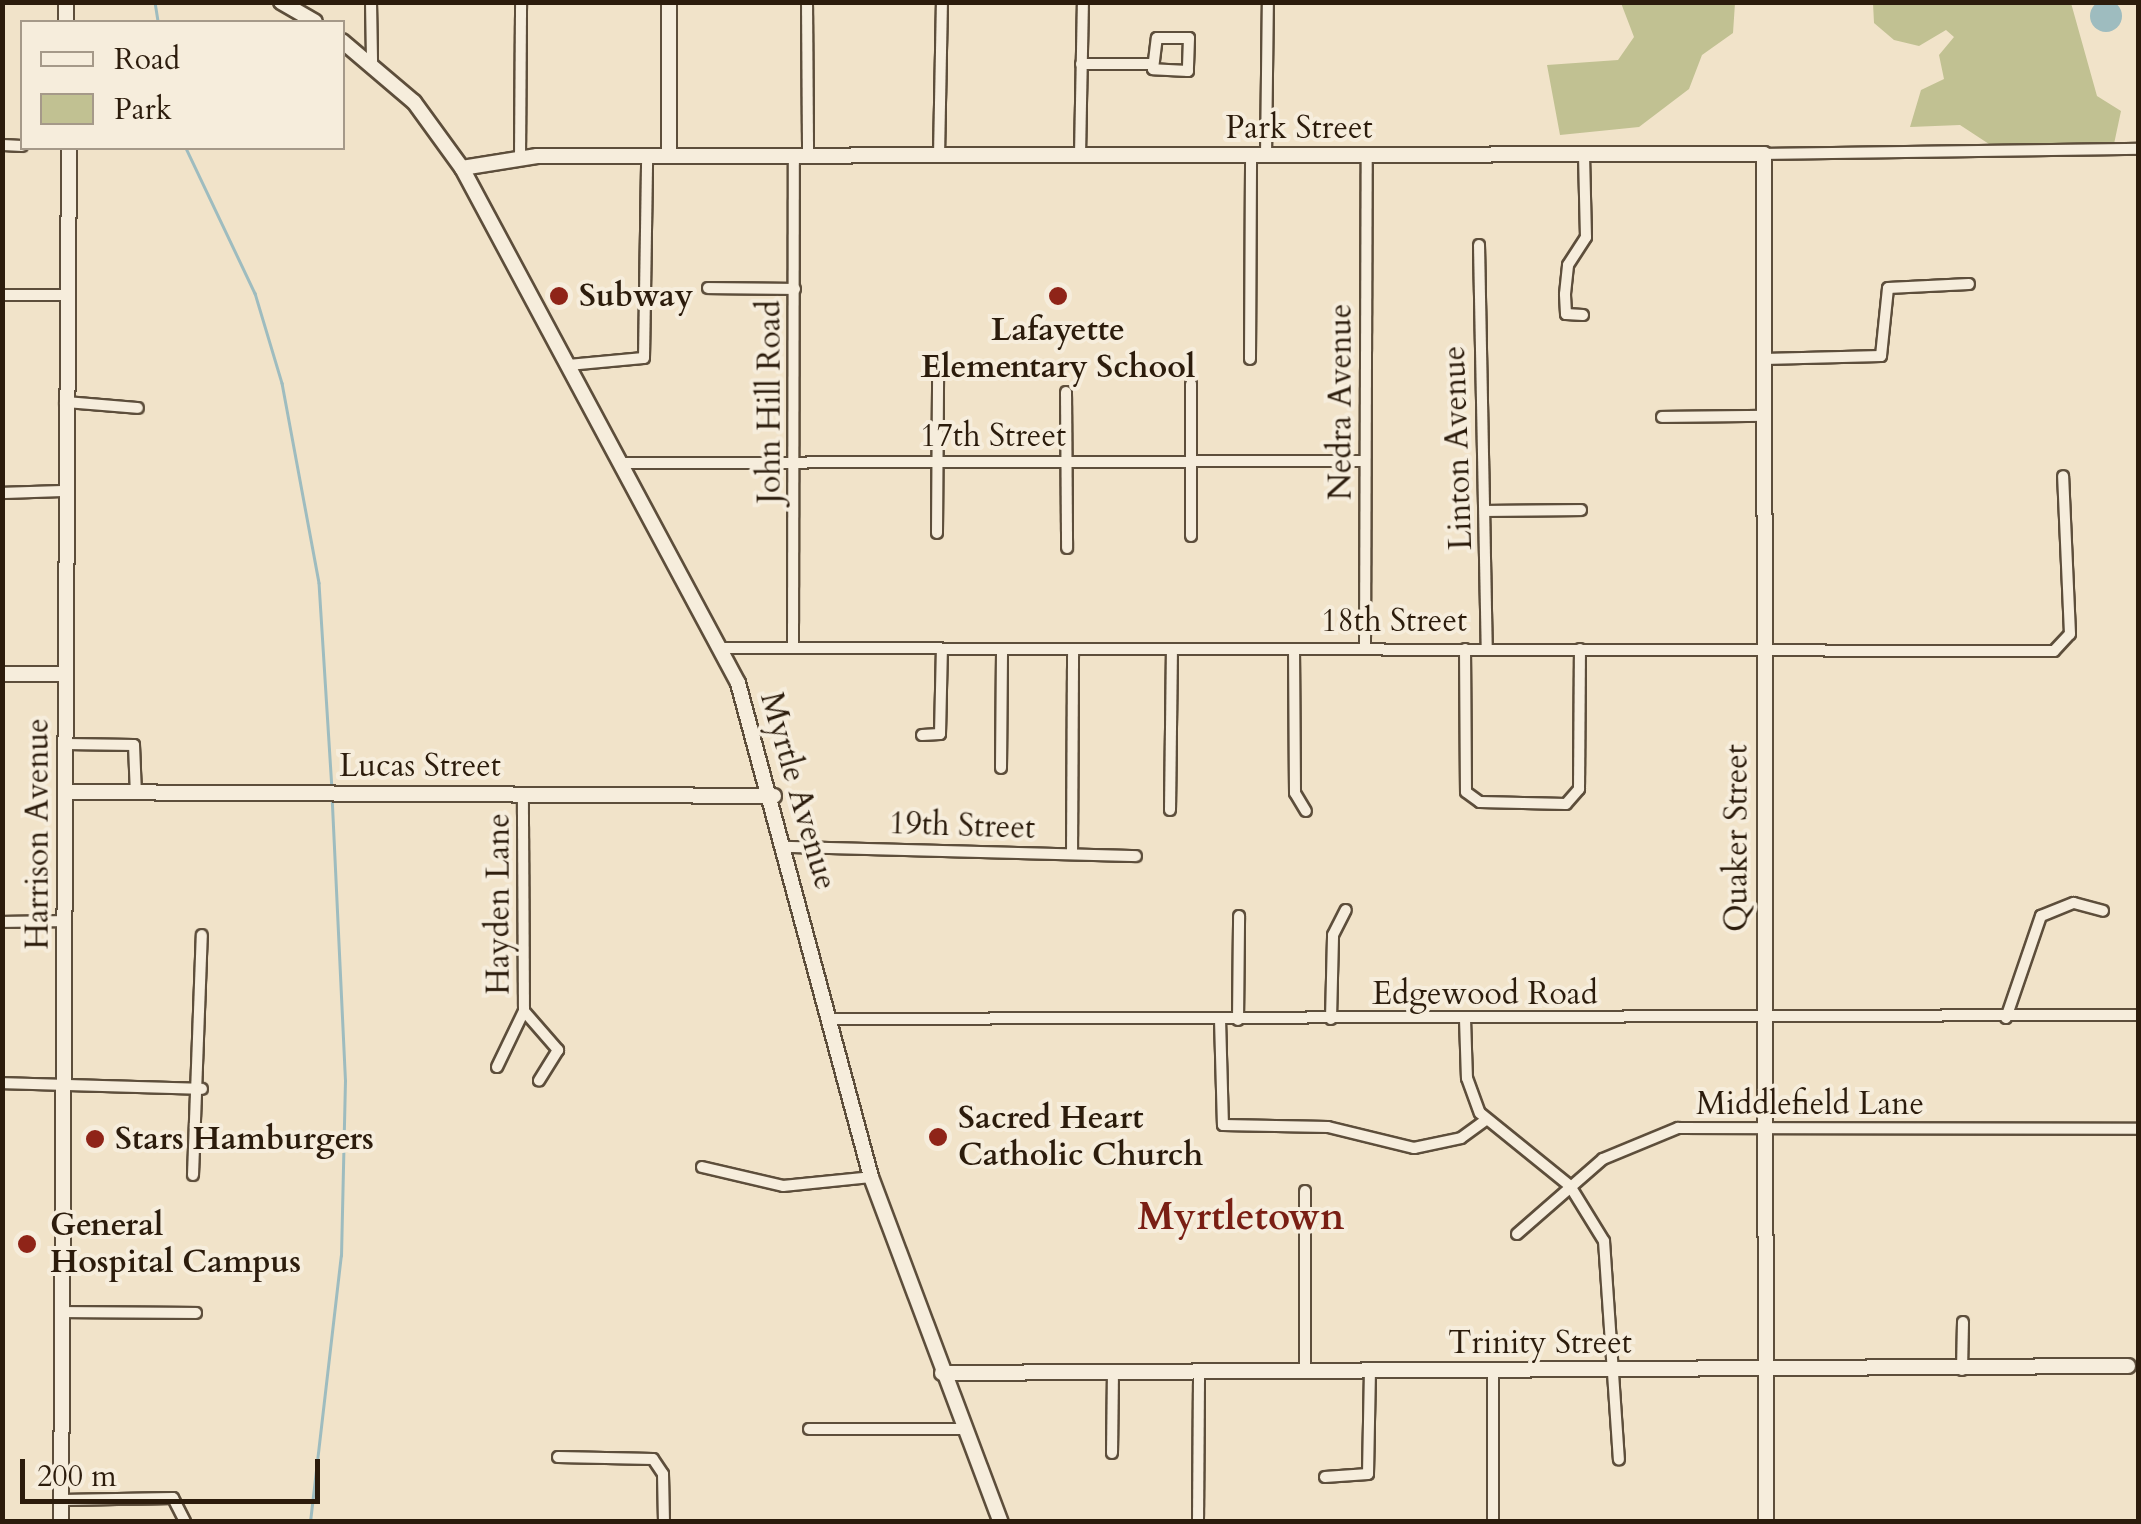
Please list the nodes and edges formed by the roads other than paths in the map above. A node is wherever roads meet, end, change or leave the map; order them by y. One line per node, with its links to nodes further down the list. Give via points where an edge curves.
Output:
1 (281, 2): 9 (street)
2 (371, 2): 11 (street)
3 (521, 2): 19 (street)
4 (669, 2): 21 (street)
5 (807, 2): 22 (street, John Hill Road)
6 (942, 2): 23 (street)
7 (1083, 2): 12 (street)
8 (1268, 2): 24 (street)
9 (312, 20)
10 (345, 44): 11 (street, Myrtle Avenue)
11 (372, 62): 26 (street, Myrtle Avenue)
12 (1081, 64): 13 (street); 18 (street)
13 (1152, 64): 13 (street, via 1157,72 1188,71 1189,38 1157,38)
14 (2138, 149): 17 (street, Park Street)
15 (69, 150): 32 (street, Harrison Avenue)
16 (1584, 154): 17 (street, Park Street); 25 (street, Park Street); 33 (street, via 1586,238 1568,264 1566,294 1566,314)
17 (1764, 154): 35 (street, Quaker Street)
18 (1080, 155): 23 (street, Park Street); 24 (street, Park Street)
19 (520, 156): 20 (street, Park Street); 26 (street, Park Street)
20 (647, 156): 21 (street, Park Street); 36 (street, via 644,358)
21 (669, 156): 22 (street, Park Street)
22 (801, 156): 23 (street, Park Street); 30 (street, John Hill Road)
23 (939, 156)
24 (1258, 156): 25 (street, Park Street); 34 (street)
25 (1367, 156): 46 (street, Nedra Avenue)
26 (462, 168): 36 (street, Myrtle Avenue)
27 (1480, 245): 54 (street, Linton Avenue)
28 (1969, 284): 35 (street, via 1888,288 1881,356)
29 (708, 288): 30 (street)
30 (795, 289): 47 (street, John Hill Road)
31 (2, 295): 32 (street)
32 (65, 295): 40 (street, Harrison Avenue)
33 (1583, 315)
34 (1250, 359)
35 (1764, 359): 42 (street, Quaker Street)
36 (568, 364): 49 (street, Myrtle Avenue)
37 (938, 378): 48 (street)
38 (1192, 384): 45 (street)
39 (1066, 392): 44 (street)
40 (65, 402): 41 (street); 51 (street, Harrison Avenue)
41 (138, 408)
42 (1764, 416): 43 (street); 62 (street, Quaker Street)
43 (1662, 417)
44 (1066, 461): 45 (street, 17th Street); 48 (street, 17th Street); 57 (street)
45 (1190, 461): 46 (street, 17th Street); 56 (street)
46 (1365, 461): 60 (street, Nedra Avenue)
47 (796, 462): 48 (street, 17th Street); 49 (street, 17th Street); 59 (street, John Hill Road)
48 (938, 462): 55 (street)
49 (620, 463): 58 (street, Myrtle Avenue)
50 (2063, 476): 62 (street, 18th Street, via 2067,644 2040,652)
51 (65, 491): 52 (street); 71 (street, Harrison Avenue)
52 (2, 493)
53 (1581, 510): 54 (street)
54 (1486, 511): 68 (street, Linton Avenue)
55 (937, 533)
56 (1192, 536)
57 (1067, 548)
58 (720, 648): 59 (street, 18th Street); 78 (street, Myrtle Avenue, via 756,723)
59 (794, 648): 63 (street, 18th Street)
60 (1365, 648): 61 (street, 18th Street); 67 (street, 18th Street)
61 (1465, 648): 68 (street, 18th Street); 69 (street, via 1466,792 1480,802 1566,804 1579,789)
62 (1764, 648): 69 (street, 18th Street); 92 (street, Quaker Street)
63 (942, 649): 64 (street, 18th Street); 72 (street, via 940,734)
64 (1002, 649): 65 (street, 18th Street); 74 (street)
65 (1072, 649): 66 (street, 18th Street); 82 (street)
66 (1172, 649): 67 (street, 18th Street); 79 (street)
67 (1294, 649): 80 (street, via 1295,793)
68 (1486, 649): 69 (street, 18th Street)
69 (1580, 649)
70 (2, 674): 71 (street)
71 (65, 674): 73 (street, Harrison Avenue)
72 (922, 735)
73 (66, 744): 75 (street, Harrison Avenue); 76 (street, via 134,745)
74 (1001, 768)
75 (65, 792): 76 (street, Lucas Street); 88 (street, Harrison Avenue)
76 (136, 794): 77 (street, Lucas Street)
77 (523, 794): 78 (street, Lucas Street); 90 (street, Hayden Lane)
78 (774, 796): 81 (street, Myrtle Avenue)
79 (1170, 810)
80 (1306, 812)
81 (788, 847): 82 (street, 19th Street); 94 (street, Myrtle Avenue)
82 (1072, 854): 83 (street, 19th Street)
83 (1136, 856)
84 (1346, 910): 96 (street, via 1334,930)
85 (2103, 911): 93 (street, via 2074,904 2041,916)
86 (1239, 916): 98 (street)
87 (2, 922): 88 (street)
88 (66, 922): 102 (street, Harrison Avenue)
89 (202, 935): 103 (street)
90 (524, 1011): 99 (street, Hayden Lane); 100 (street, via 558,1050)
91 (2138, 1015): 93 (street, Edgewood Road)
92 (1766, 1018): 93 (street, Edgewood Road); 97 (street, Edgewood Road); 105 (street, Quaker Street)
93 (2006, 1018)
94 (831, 1019): 95 (street, Edgewood Road); 109 (street, Myrtle Avenue)
95 (1220, 1019): 98 (street, Edgewood Road); 104 (street, via 1220,1124 1328,1127 1414,1148 1461,1138)
96 (1331, 1019): 97 (street, Edgewood Road); 98 (street, Edgewood Road)
97 (1464, 1019): 104 (street, via 1467,1078)
98 (1238, 1020)
99 (497, 1067)
100 (539, 1081)
101 (2, 1083): 102 (street)
102 (64, 1084): 103 (street); 113 (street, Harrison Avenue)
103 (202, 1089): 108 (street)
104 (1486, 1120): 110 (street)
105 (1766, 1128): 106 (street, Middlefield Lane); 110 (street, Middlefield Lane, via 1664,1132 1613,1152); 118 (street, Quaker Street)
106 (2138, 1129)
107 (702, 1167): 109 (street, via 783,1186)
108 (193, 1174)
109 (872, 1176): 125 (street, Myrtle Avenue)
110 (1570, 1186): 112 (street, Middlefield Lane); 117 (street, via 1608,1253)
111 (1304, 1192): 124 (street)
112 (1517, 1234)
113 (61, 1312): 114 (street); 132 (street, Harrison Avenue)
114 (196, 1312)
115 (1963, 1322): 121 (street)
116 (2133, 1365): 121 (street, Trinity Street)
117 (1613, 1370): 118 (street, Trinity Street); 120 (street, Trinity Street); 130 (street)
118 (1766, 1370): 121 (street, Trinity Street); 139 (street, Quaker Street)
119 (1370, 1371): 120 (street, Trinity Street); 124 (street, Trinity Street); 131 (street, via 1368,1474)
120 (1493, 1371): 138 (street)
121 (1962, 1371)
122 (1113, 1372): 123 (street, Trinity Street); 125 (street, Trinity Street); 128 (street)
123 (1199, 1372): 124 (street, Trinity Street); 137 (street)
124 (1305, 1372)
125 (942, 1373): 127 (street, Myrtle Avenue)
126 (809, 1429): 127 (street)
127 (965, 1429): 136 (street, Myrtle Avenue)
128 (1112, 1453)
129 (558, 1457): 135 (street, via 650,1457 662,1468)
130 (1619, 1459)
131 (1325, 1478)
132 (61, 1500): 133 (street, Harrison Avenue); 134 (street, via 180,1501)
133 (61, 1522)
134 (185, 1522)
135 (664, 1522)
136 (1001, 1522)
137 (1198, 1522)
138 (1493, 1522)
139 (1766, 1522)

